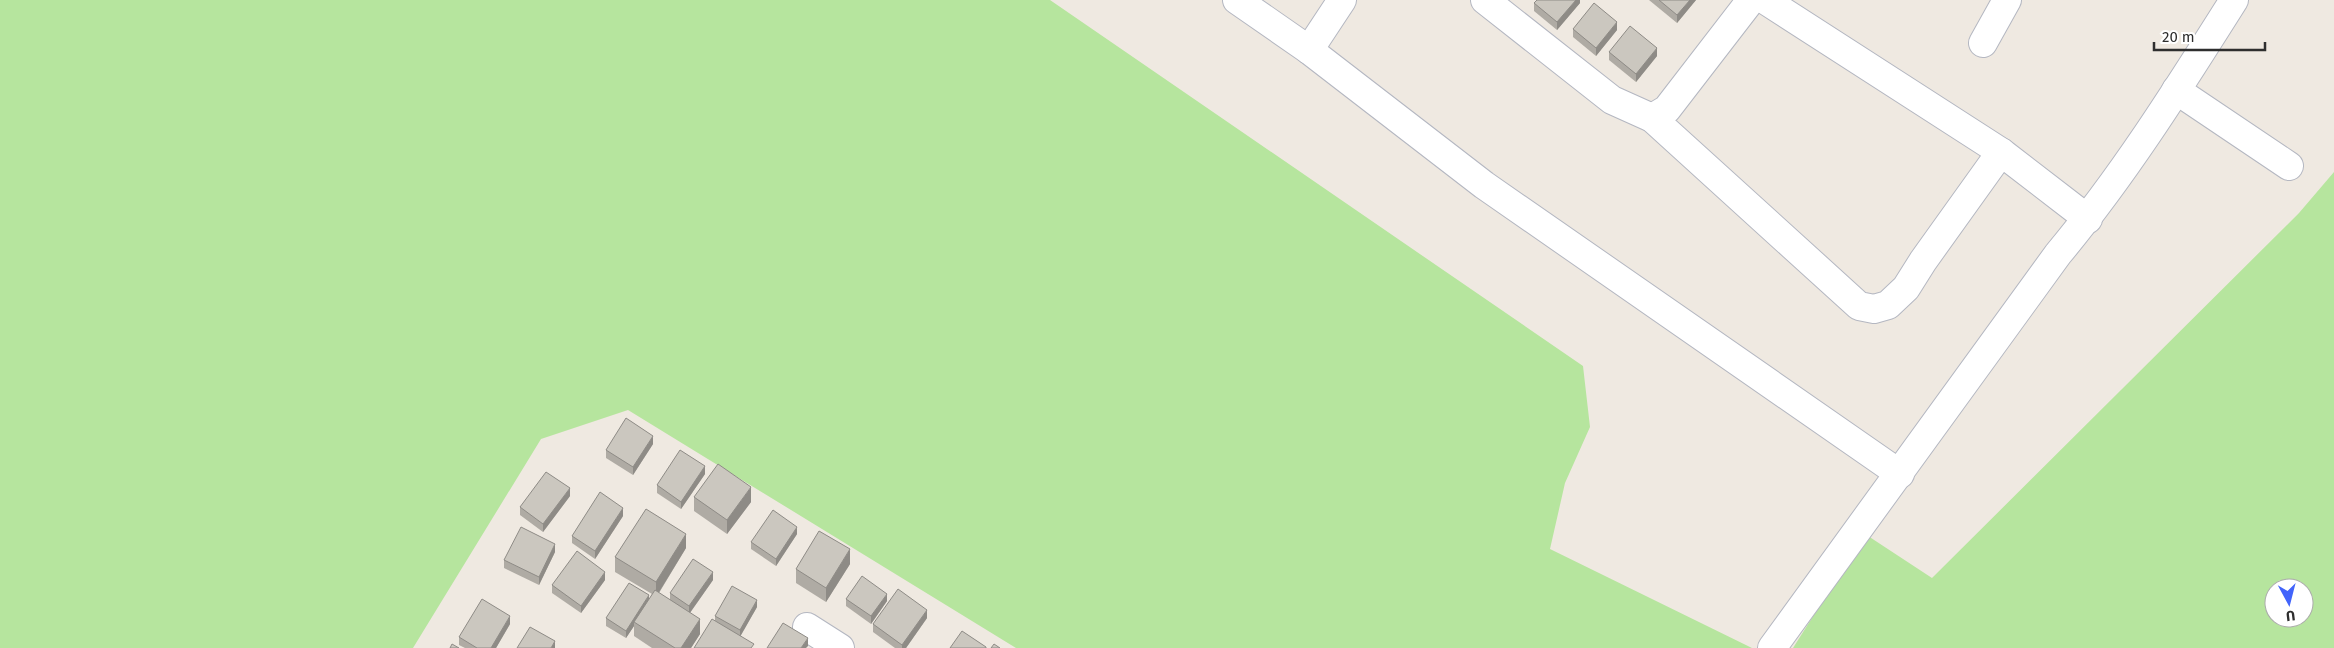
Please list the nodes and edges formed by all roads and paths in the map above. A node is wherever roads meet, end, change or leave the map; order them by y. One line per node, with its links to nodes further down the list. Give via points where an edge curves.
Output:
1 (1237, 0): 9 (street)
2 (1342, 0): 9 (street)
3 (1485, 0): 11 (street, via 1612,100)
4 (1751, 0): 11 (street, via 1667,109)
5 (1764, 0): 12 (street)
6 (2007, 0): 8 (street)
7 (2234, 0): 10 (street)
8 (1983, 42)
9 (1309, 50): 15 (street, via 1484,185)
10 (2176, 90): 13 (street); 14 (street)
11 (1652, 118): 12 (street, via 1859,306 1874,309 1888,304 1906,288)
12 (2001, 152): 14 (street)
13 (2289, 166)
14 (2088, 219): 15 (street, via 2058,254)
15 (1900, 474): 18 (street)
16 (807, 627): 17 (street)
17 (840, 648)
18 (1772, 648)

